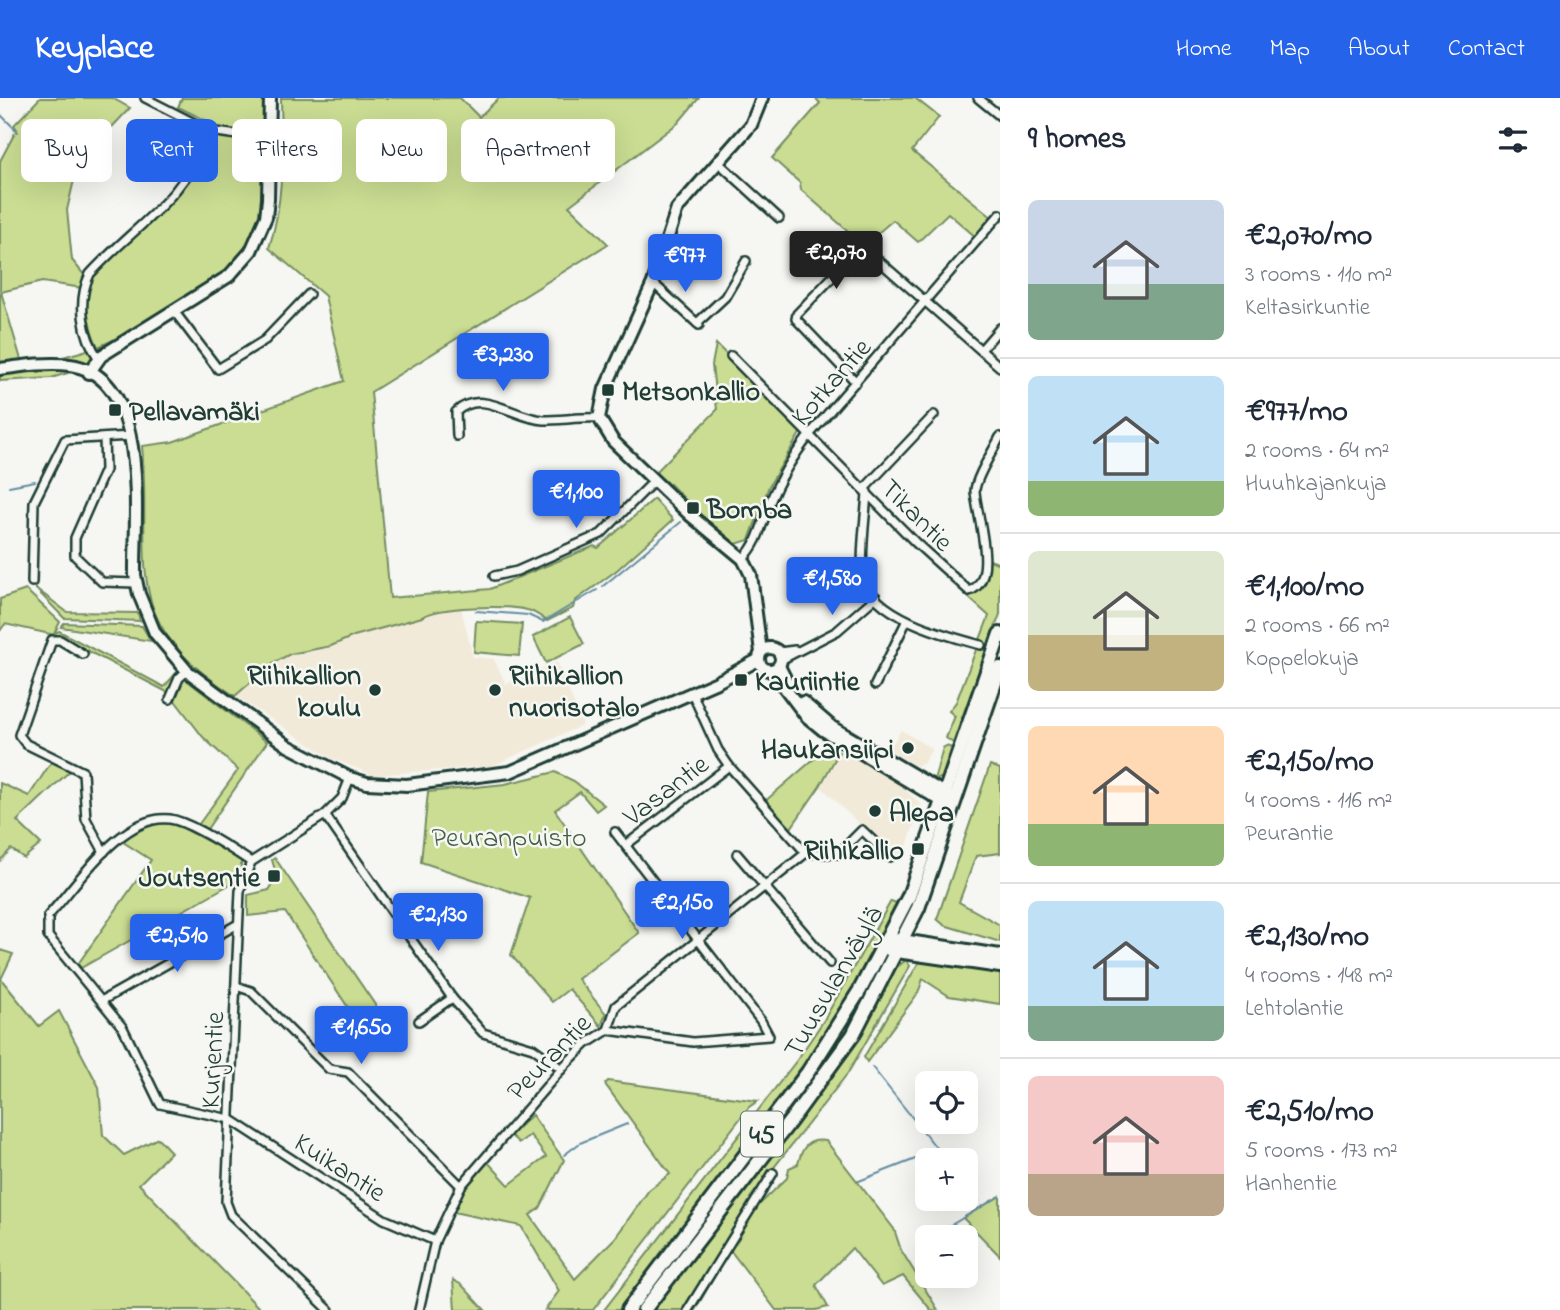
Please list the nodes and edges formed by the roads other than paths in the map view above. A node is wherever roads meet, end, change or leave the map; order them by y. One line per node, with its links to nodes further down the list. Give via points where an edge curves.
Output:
1 (145, 98): 6 (street)
2 (270, 98): 7 (street)
3 (762, 98): 8 (street, via 751,125)
4 (978, 98): 5 (street)
5 (1000, 116)
6 (186, 119)
7 (271, 119)
8 (719, 164): 12 (street); 14 (street, via 677,209)
9 (184, 182): 21 (street, via 88,279 84,328)
10 (268, 182): 17 (street, via 266,218 251,251 229,276)
11 (1000, 214): 16 (street, Kotkantie)
12 (779, 218)
13 (746, 261): 14 (street, via 725,297 699,324)
14 (653, 283): 27 (street, via 605,389)
15 (309, 294): 17 (street, via 265,340 218,369)
16 (927, 301): 19 (street); 25 (street, Kotkantie); 25 (street, via 862,246 797,314 799,324)
17 (174, 311): 21 (street)
18 (1000, 328): 19 (street)
19 (981, 350): 22 (street)
20 (732, 356): 28 (street, Tikantie)
21 (99, 359): 24 (street)
22 (1000, 367)
23 (0, 369): 24 (street, via 69,364)
24 (89, 373): 29 (street, via 109,389)
25 (856, 382): 28 (street, Kotkantie)
26 (934, 415): 34 (street)
27 (599, 418): 30 (street, via 541,420 480,401 456,412); 33 (street, via 607,435)
28 (810, 433): 34 (street, Tikantie); 35 (street, Kotkantie, via 786,469 758,541)
29 (131, 436): 32 (street); 38 (street, via 136,460)
30 (457, 436)
31 (1000, 437): 34 (street, Tikantie, via 975,488 987,564 976,589 964,589)
32 (104, 438): 37 (street, via 65,440 40,489 34,502); 38 (street, via 106,470 75,538 75,556 102,582)
33 (654, 481): 35 (street); 36 (street, via 601,534 517,571)
34 (866, 491): 39 (street, via 864,579)
35 (743, 559): 44 (street, via 751,575)
36 (494, 576)
37 (32, 582)
38 (136, 583): 46 (street, via 155,633)
39 (876, 597): 40 (street); 44 (street, via 837,631)
40 (906, 622): 42 (street); 47 (street)
41 (1000, 634): 52 (main road, Tuusulanväylä / 45)
42 (981, 645)
43 (83, 654): 56 (street, via 52,640 19,735 26,744 83,772 86,819)
44 (770, 660): 48 (street); 52 (street, via 823,720)
45 (1000, 668): 52 (main road, Tuusulanväylä / 45)
46 (187, 671): 49 (street); 51 (street, via 288,746)
47 (875, 685)
48 (692, 693): 50 (street); 51 (street, via 500,775 400,785)
49 (170, 699)
50 (729, 766): 55 (street, Vasantie); 57 (street)
51 (349, 778): 53 (street, via 342,798)
52 (949, 801): 64 (main road, Tuusulanväylä / 45); 65 (main road, Tuusulanväylä / 45, via 918,908)
53 (326, 815): 60 (street); 70 (street)
54 (615, 832): 55 (street)
55 (626, 845): 63 (street)
56 (104, 852): 60 (street, via 126,831 153,818 173,819); 71 (street, via 48,916 48,936)
57 (806, 853): 59 (street, via 838,854 862,830); 61 (street, Peurantie)
58 (737, 854): 61 (street)
59 (890, 857)
60 (251, 862): 62 (street, Kurjentie, via 240,891)
61 (764, 888): 63 (street, Peurantie); 67 (street)
62 (238, 924): 69 (street, Kurjentie); 71 (street)
63 (699, 940): 73 (street, Peurantie, via 616,1006); 73 (street, via 761,1019 769,1036 693,1042)
64 (886, 942): 65 (main road); 81 (main road, Tuusulanväylä / 45, via 808,1072)
65 (900, 948): 66 (main road); 68 (main road); 82 (main road, Tuusulanväylä / 45, via 853,1035 821,1081)
66 (1000, 956)
67 (830, 963)
68 (1000, 966)
69 (236, 986): 75 (street, Kurjentie); 77 (street, via 250,991 330,1069 348,1072)
70 (452, 998): 72 (street); 74 (street, via 483,1033 533,1048)
71 (103, 1000): 75 (street, via 123,1028 160,1104)
72 (419, 1021)
73 (608, 1030): 74 (street, Peurantie, via 586,1044)
74 (562, 1069): 77 (street, Peurantie)
75 (230, 1119): 78 (street, Kuikantie, via 384,1219); 79 (street, Kurjentie, via 226,1202 231,1215)
76 (773, 1173): 83 (street)
77 (461, 1186): 78 (street, Peurantie)
78 (435, 1241): 80 (street, Peurantie)
79 (329, 1310)
80 (419, 1310)
81 (628, 1310)
82 (644, 1310)
83 (688, 1310)

